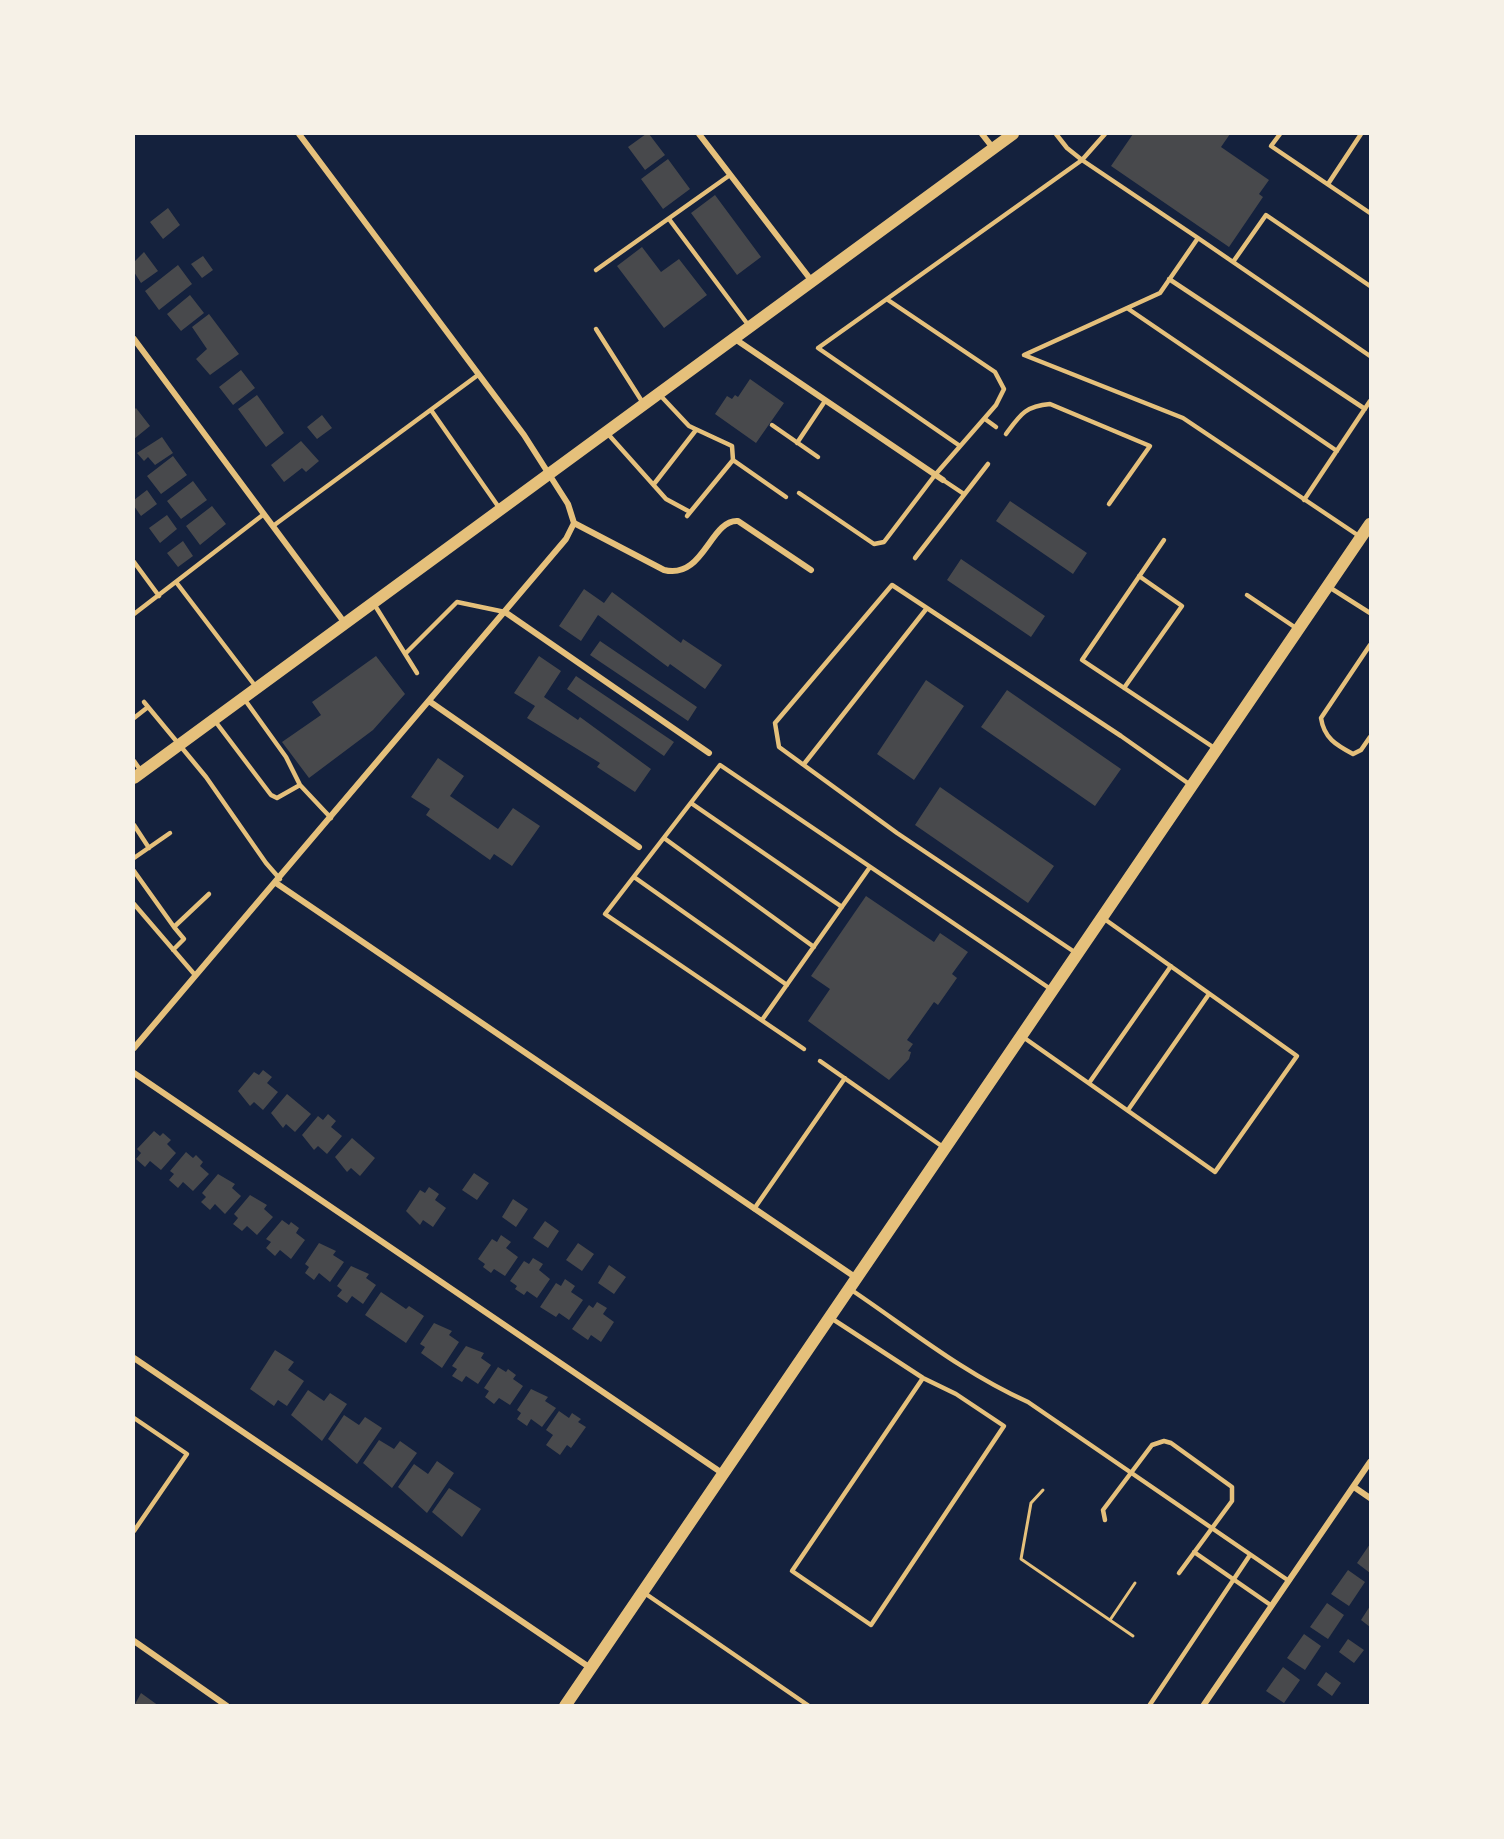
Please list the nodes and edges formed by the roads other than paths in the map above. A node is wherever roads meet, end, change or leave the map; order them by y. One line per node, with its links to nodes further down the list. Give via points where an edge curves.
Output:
1 (299, 134): 28 (street)
2 (699, 134): 11 (street)
3 (982, 134): 9 (street)
4 (1012, 134): 9 (main road)
5 (1056, 134): 10 (lane)
6 (1105, 134): 10 (lane)
7 (1280, 134): 12 (lane, via 1271,146)
8 (1361, 134): 12 (lane)
9 (993, 148): 19 (main road)
10 (1083, 160): 15 (lane); 21 (lane)
11 (730, 175): 14 (lane); 19 (street)
12 (1328, 184): 13 (lane)
13 (1371, 213)
14 (669, 219): 17 (lane); 23 (lane)
15 (1198, 238): 16 (lane); 18 (lane)
16 (1233, 262): 20 (lane, via 1266,215); 27 (lane)
17 (596, 270)
18 (1169, 279): 22 (lane, via 1160,293); 33 (lane)
19 (811, 280): 23 (main road)
20 (1371, 286)
21 (888, 300): 35 (lane, via 995,372 1004,389); 42 (lane, via 818,348)
22 (1127, 308): 43 (lane); 54 (lane, via 1024,356 1183,418)
23 (749, 326): 25 (main road)
24 (596, 329): 32 (lane)
25 (733, 338): 29 (main road); 31 (street)
26 (134, 339): 57 (street)
27 (1371, 356)
28 (478, 375): 34 (lane); 47 (street)
29 (658, 393): 32 (main road); 38 (lane)
30 (1371, 400): 33 (lane)
31 (825, 401): 41 (lane); 48 (street)
32 (644, 404): 39 (main road)
33 (1365, 409): 43 (lane)
34 (431, 410): 56 (lane); 60 (lane)
35 (985, 419): 37 (lane); 42 (lane)
36 (772, 425): 41 (lane)
37 (996, 428)
38 (696, 430): 45 (lane, via 732,446); 50 (lane)
39 (606, 431): 47 (main road); 50 (lane)
40 (1006, 434): 55 (lane, via 1022,413 1034,405 1050,404 1150,446)
41 (797, 443): 44 (lane)
42 (960, 446): 48 (lane)
43 (1336, 451): 54 (lane)
44 (818, 458)
45 (734, 460): 50 (lane, via 689,514 666,499); 53 (lane)
46 (988, 464): 52 (lane)
47 (550, 472): 56 (main road); 58 (street)
48 (934, 475): 49 (street); 51 (lane, via 884,542 874,544)
49 (943, 480): 52 (lane)
50 (654, 484)
51 (800, 493)
52 (964, 494): 63 (lane)
53 (786, 497)
54 (1304, 500): 61 (lane)
55 (1109, 504)
56 (500, 509): 71 (main road)
57 (264, 514): 60 (street); 67 (lane)
58 (574, 523): 65 (street, via 674,573 687,568 728,523 738,521); 73 (street, via 566,539)
59 (1371, 524): 61 (main road)
60 (273, 526): 76 (street)
61 (1361, 538): 68 (main road)
62 (1164, 540): 66 (lane)
63 (915, 558)
64 (134, 562): 70 (lane)
65 (811, 570)
66 (1139, 576): 82 (lane, via 1082,660); 82 (lane, via 1182,606)
67 (176, 582): 70 (lane); 81 (lane)
68 (1329, 586): 74 (lane); 77 (main road)
69 (1247, 595): 77 (lane)
70 (159, 596): 75 (lane)
71 (372, 602): 76 (main road); 79 (lane)
72 (927, 608): 92 (lane); 92 (lane, via 892,585 775,723 779,747); 95 (lane)
73 (505, 612): 79 (lane, via 457,602); 84 (street); 90 (street)
74 (1371, 613)
75 (134, 614)
76 (344, 622): 81 (main road)
77 (1299, 630): 89 (main road)
78 (1371, 645): 87 (lane, via 1321,718 1323,732 1353,754)
79 (405, 654): 80 (lane)
80 (417, 673)
81 (256, 687): 83 (main road)
82 (1124, 688): 89 (lane)
83 (243, 697): 86 (main road); 94 (lane, via 286,757)
84 (429, 701): 97 (street); 101 (street)
85 (134, 718): 88 (lane, via 146,705)
86 (213, 719): 88 (main road); 94 (lane, via 271,795 277,798)
87 (1371, 736)
88 (177, 744): 93 (main road); 107 (lane, via 206,777)
89 (1217, 750): 95 (main road)
90 (709, 753)
91 (134, 761): 93 (lane)
92 (804, 765): 115 (lane)
93 (137, 775)
94 (300, 785): 97 (lane)
95 (1192, 786): 111 (main road)
96 (691, 803): 100 (lane); 104 (lane, via 720,765); 110 (lane)
97 (331, 818): 107 (street)
98 (134, 825): 102 (lane)
99 (170, 833): 102 (lane)
100 (664, 838): 106 (lane); 113 (lane)
101 (639, 847)
102 (149, 848): 103 (lane)
103 (134, 858)
104 (870, 867): 110 (lane); 119 (lane)
105 (134, 871): 112 (lane)
106 (634, 878): 118 (lane); 121 (lane, via 605,914)
107 (278, 881): 117 (street); 131 (street)
108 (209, 894): 112 (lane)
109 (134, 904): 114 (lane)
110 (842, 907): 113 (lane)
111 (1102, 918): 115 (main road); 116 (lane)
112 (174, 927): 114 (lane, via 184,939)
113 (814, 947): 118 (lane)
114 (173, 950): 117 (lane)
115 (1077, 954): 119 (main road)
116 (1171, 966): 120 (lane); 128 (lane)
117 (195, 975): 123 (street)
118 (787, 985): 121 (lane)
119 (1052, 990): 122 (main road)
120 (1209, 994): 129 (lane); 129 (lane, via 1297,1056 1215,1172)
121 (762, 1020): 124 (lane)
122 (1021, 1036): 128 (lane); 130 (main road)
123 (134, 1048)
124 (804, 1049)
125 (820, 1061): 127 (lane)
126 (134, 1073): 138 (street)
127 (845, 1078): 130 (lane); 131 (lane)
128 (1089, 1083): 129 (lane)
129 (1128, 1110)
130 (944, 1148): 132 (main road)
131 (754, 1209): 132 (street)
132 (852, 1283): 133 (main road); 139 (lane, via 953,1361 1028,1402)
133 (829, 1317): 135 (lane); 138 (main road)
134 (134, 1358): 153 (street)
135 (923, 1378): 135 (lane, via 956,1394 1004,1426 871,1625 792,1571)
136 (134, 1418): 144 (lane, via 187,1454)
137 (1371, 1462): 140 (street)
138 (722, 1473): 150 (main road)
139 (1131, 1474): 142 (lane, via 1103,1510); 143 (lane); 143 (lane, via 1152,1445 1171,1443 1232,1487 1232,1501)
140 (1354, 1487): 141 (street); 149 (street)
141 (1371, 1498)
142 (1105, 1520)
143 (1211, 1529): 145 (lane); 146 (lane)
144 (134, 1531)
145 (1194, 1552): 147 (lane); 148 (lane)
146 (1250, 1555): 148 (lane); 149 (lane)
147 (1179, 1573)
148 (1234, 1579): 151 (lane); 157 (lane)
149 (1289, 1581): 151 (street)
150 (641, 1591): 153 (main road); 156 (lane)
151 (1272, 1606): 158 (street)
152 (134, 1641): 155 (street)
153 (589, 1667): 154 (main road)
154 (567, 1705)
155 (227, 1706)
156 (809, 1706)
157 (1149, 1706)
158 (1203, 1706)

